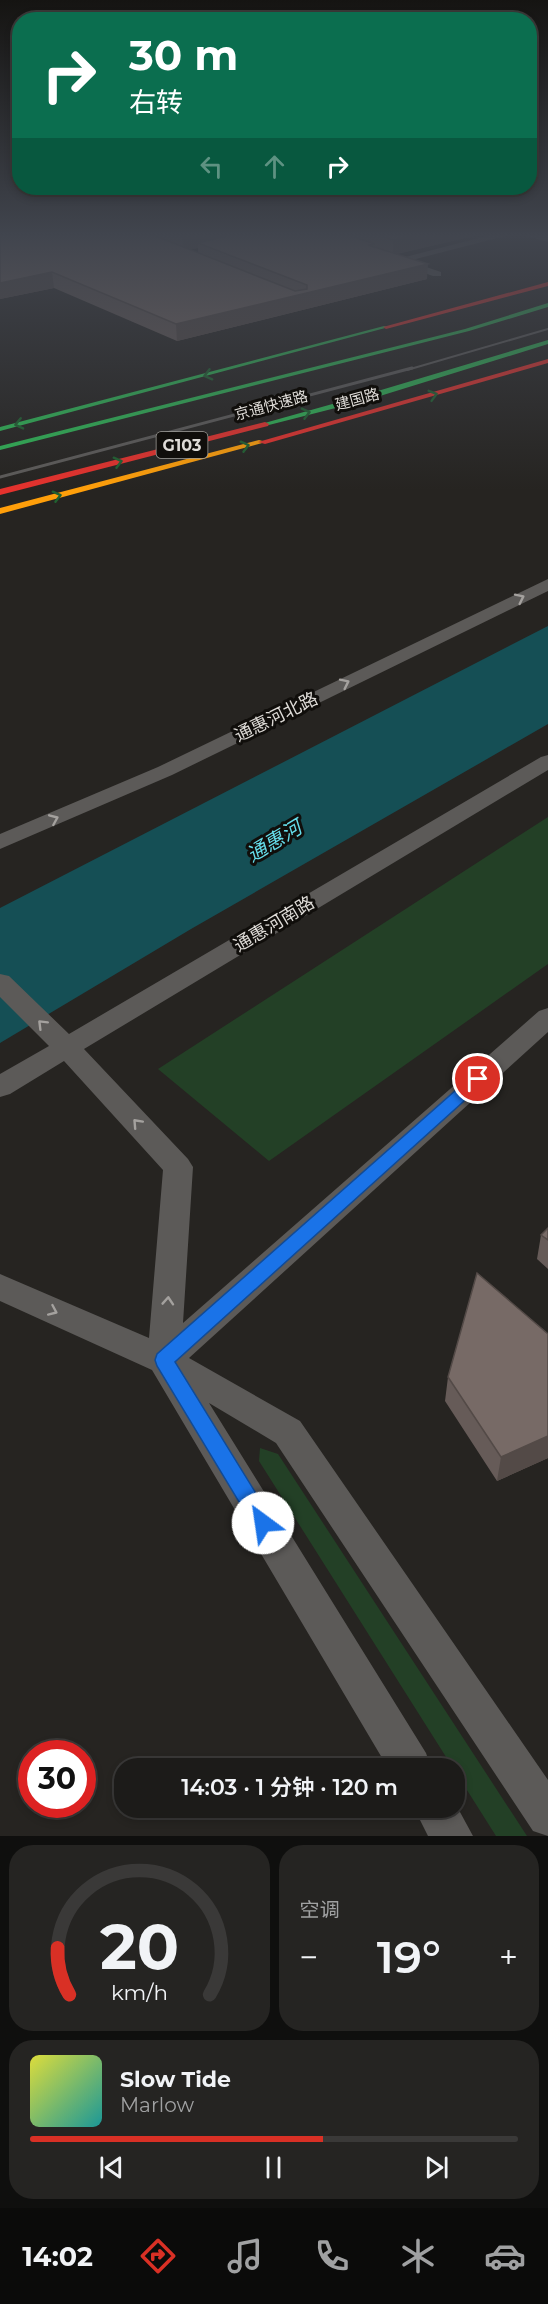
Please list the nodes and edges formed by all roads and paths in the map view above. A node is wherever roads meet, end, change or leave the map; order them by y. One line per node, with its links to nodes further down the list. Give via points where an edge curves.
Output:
1 (417, 319): 9 (main road, one-way to 9)
2 (459, 319): 8 (main road)
3 (504, 319): 8 (main road, 京通快速路 / G103)
4 (548, 342): 7 (main road, 京通快速路 / G103)
5 (548, 351): 7 (main road)
6 (548, 361): 12 (main road, 建国路, one-way to 6, via 389,408)
7 (364, 398): 11 (main road, 京通快速路 / G103, one-way to 7)
8 (176, 404): 10 (main road, 京通快速路 / G103)
9 (0, 429)
10 (0, 448)
11 (0, 492)
12 (0, 511)
13 (548, 584): 15 (street, 通惠河北路, one-way to 13, via 165,771)
14 (548, 761): 18 (street, 通惠河南路)
15 (0, 842)
16 (0, 982): 20 (street, one-way to 16, via 178,1167)
17 (548, 1017): 20 (street)
18 (0, 1087)
19 (0, 1287): 20 (street, one-way to 20)
20 (164, 1360): 21 (street); 22 (street, via 288,1432)
21 (405, 1758)
22 (548, 1816)
23 (441, 1818): 24 (street)
24 (452, 1836)

